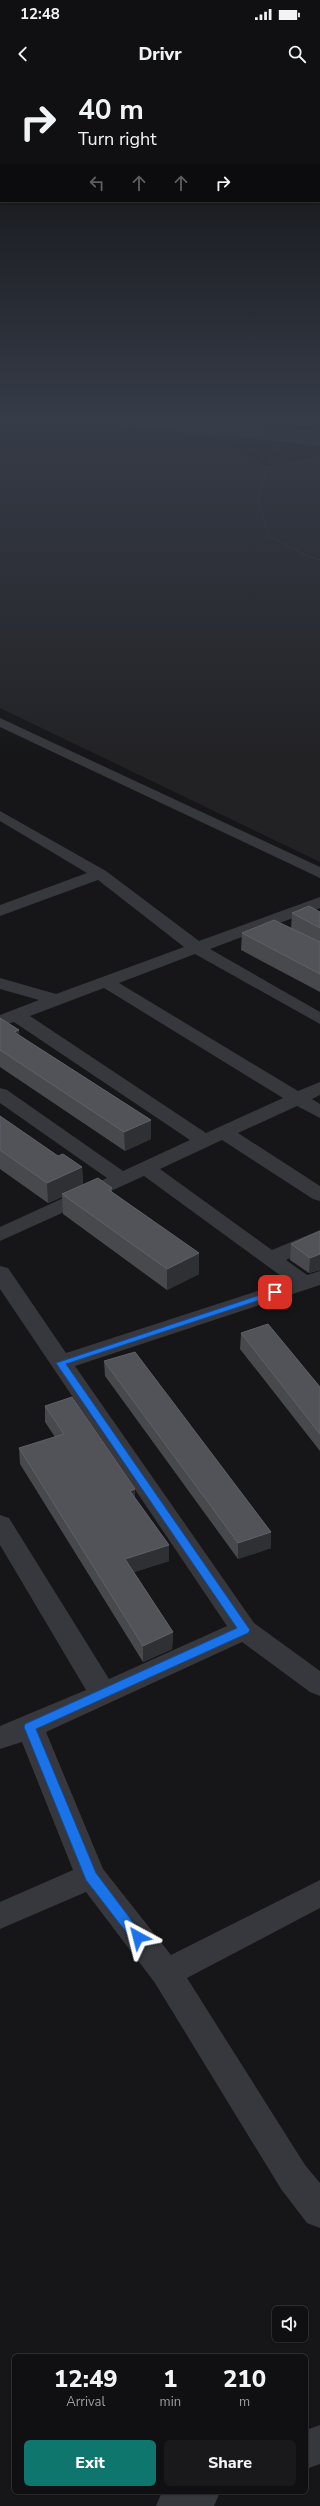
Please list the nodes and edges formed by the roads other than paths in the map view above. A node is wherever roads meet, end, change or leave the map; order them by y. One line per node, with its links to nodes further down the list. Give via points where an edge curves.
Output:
1 (0, 722): 3 (street)
2 (0, 815): 4 (street)
3 (320, 873)
4 (100, 874): 6 (street); 9 (street)
5 (320, 902): 7 (street)
6 (0, 911)
7 (263, 924): 8 (street); 9 (street)
8 (282, 934)
9 (197, 948): 10 (street); 14 (street)
10 (106, 982): 12 (street); 17 (street)
11 (0, 983): 12 (street)
12 (57, 1000): 13 (street)
13 (8, 1018): 20 (street)
14 (320, 1019)
15 (320, 1088): 17 (street)
16 (0, 1094): 22 (street)
17 (298, 1099): 18 (street); 19 (street)
18 (320, 1112)
19 (223, 1132): 20 (street); 23 (street)
20 (204, 1141): 21 (street)
21 (146, 1168): 22 (street); 26 (street)
22 (122, 1179): 24 (street)
23 (320, 1195)
24 (0, 1235)
25 (320, 1236): 26 (street)
26 (270, 1259): 28 (street)
27 (0, 1273): 29 (street)
28 (312, 1280): 29 (street)
29 (60, 1363): 31 (street)
30 (0, 1524): 33 (street)
31 (244, 1630): 32 (street); 33 (street)
32 (320, 1685)
33 (103, 1694): 34 (street)
34 (30, 1727): 35 (street); 36 (street)
35 (0, 1738)
36 (91, 1876): 38 (street); 39 (street)
37 (320, 1893): 39 (street)
38 (0, 1916)
39 (166, 1973): 40 (street, via 293,2176)
40 (320, 2211)
41 (320, 2444): 42 (street)
42 (308, 2449)
43 (194, 2494): 44 (street, via 186,2497)
44 (176, 2506)

